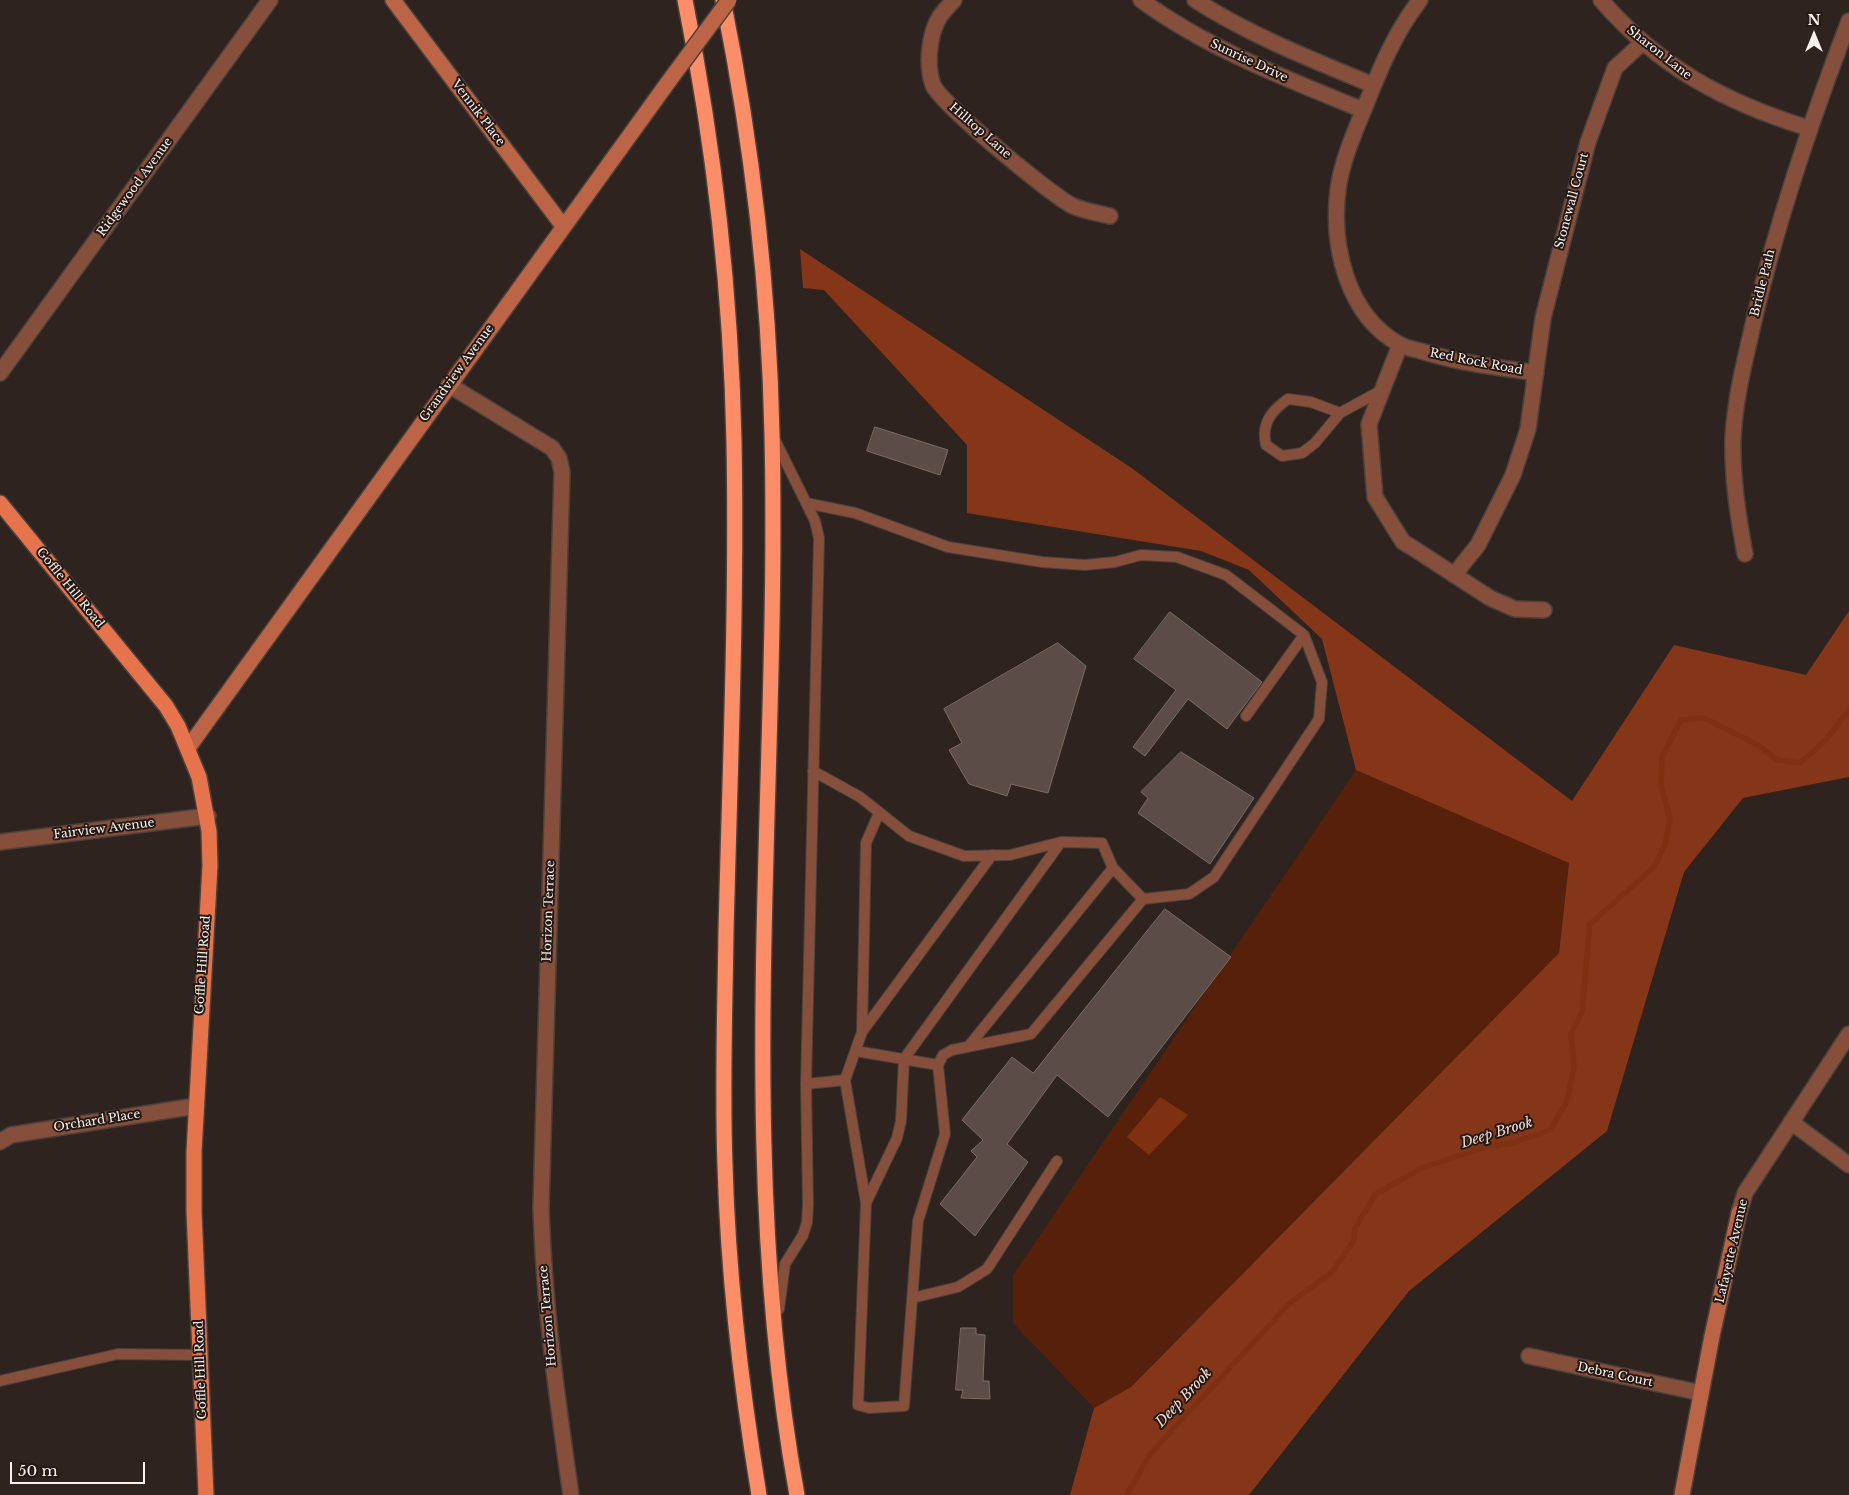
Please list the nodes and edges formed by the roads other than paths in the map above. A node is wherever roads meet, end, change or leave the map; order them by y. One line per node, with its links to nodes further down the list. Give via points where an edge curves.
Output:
1 (270, 0): 22 (street, Ridgewood Avenue)
2 (393, 0): 20 (street, Vennik Place)
3 (680, 0): 14 (street)
4 (685, 0): 14 (highway)
5 (723, 0): 13 (highway)
6 (728, 0): 13 (highway); 20 (street, Grandview Avenue, bridge)
7 (954, 0): 19 (street, Hilltop Lane, via 939,18 933,34 930,69 933,85 965,120 1053,193 1073,206)
8 (1195, 0): 16 (street, via 1277,45)
9 (1420, 0): 16 (street, Red Rock Road, via 1388,48)
10 (1601, 0): 15 (street, Sharon Lane)
11 (1150, 2): 17 (street, Sunrise Drive, via 1215,45)
12 (1849, 21): 18 (street, Bridle Path)
13 (730, 35): 27 (highway, via 759,233)
14 (692, 37): 66 (highway, via 721,237 733,429 734,567 724,1029 725,1162 740,1362)
15 (1642, 43): 18 (street, Sharon Lane, via 1708,89 1745,107); 23 (street, Stonewall Court, via 1615,68 1588,142 1543,318)
16 (1373, 85): 17 (street, Red Rock Road)
17 (1363, 110): 21 (street, Red Rock Road, via 1349,145 1338,190 1337,227 1341,257 1360,308)
18 (1808, 128): 30 (street, Bridle Path, via 1768,259 1741,375 1733,438 1735,504)
19 (1110, 216)
20 (564, 226): 24 (street, Grandview Avenue)
21 (1400, 345): 23 (street, Red Rock Road, via 1437,356); 25 (street)
22 (0, 373)
23 (1536, 373): 31 (street, Red Rock Road, via 1528,429 1513,475 1478,544)
24 (449, 385): 35 (street, Grandview Avenue); 65 (street, Horizon Terrace, via 552,448 559,458 562,472 541,1207 548,1331)
25 (1382, 390): 26 (lane); 31 (street, via 1369,424 1375,497 1403,542)
26 (1340, 414): 26 (lane, via 1302,453 1282,456 1266,445 1263,434 1268,418 1288,399 1311,402)
27 (772, 432): 29 (lane); 61 (highway, via 762,1097 765,1227)
28 (0, 503): 35 (main road, Goffle Hill Road, via 154,689)
29 (806, 503): 33 (lane, via 855,512 948,547 1042,562 1085,565 1140,555 1177,557 1226,575); 36 (lane, via 819,538)
30 (1745, 554)
31 (1454, 575): 32 (street, via 1490,598 1515,608)
32 (1544, 610)
33 (1304, 635): 34 (lane); 43 (lane, via 1322,682 1318,719 1214,877 1189,894)
34 (1246, 716)
35 (188, 748): 38 (main road, Goffle Hill Road)
36 (813, 771): 37 (lane, via 860,797); 51 (lane)
37 (879, 813): 41 (lane, via 909,836 964,856); 44 (lane, via 866,843)
38 (208, 816): 39 (street, Fairview Avenue); 52 (main road, Goffle Hill Road, via 210,866)
39 (0, 842)
40 (1061, 842): 41 (lane, via 1010,855); 42 (lane, via 1102,843); 48 (lane)
41 (992, 855): 44 (lane)
42 (1113, 868): 43 (lane); 46 (lane)
43 (1144, 899): 46 (lane, via 1032,1034)
44 (862, 1032): 47 (lane)
45 (1849, 1034): 53 (street, Lafayette Avenue)
46 (968, 1047): 49 (lane, via 943,1055)
47 (856, 1051): 48 (lane); 50 (lane)
48 (904, 1059): 49 (lane); 57 (lane, via 897,1138)
49 (938, 1065): 58 (lane, via 945,1134 918,1221)
50 (845, 1080): 51 (lane); 57 (lane)
51 (806, 1084): 61 (lane, via 807,1222 783,1274)
52 (196, 1106): 54 (street, Orchard Place, via 11,1135); 59 (main road, Goffle Hill Road, via 194,1211)
53 (1791, 1122): 56 (street); 63 (street, Lafayette Avenue, via 1745,1193)
54 (0, 1142)
55 (1057, 1161): 58 (lane, via 987,1268 958,1287)
56 (1849, 1165)
57 (866, 1203): 58 (lane, via 858,1405 869,1408 904,1406)
58 (912, 1298)
59 (200, 1355): 62 (lane, via 118,1354); 64 (main road, Goffle Hill Road)
60 (1529, 1356): 63 (street, Debra Court)
61 (777, 1358): 67 (highway)
62 (0, 1381)
63 (1701, 1393): 68 (street, Lafayette Avenue)
64 (206, 1495)
65 (571, 1495)
66 (759, 1495)
67 (797, 1495)
68 (1682, 1495)

